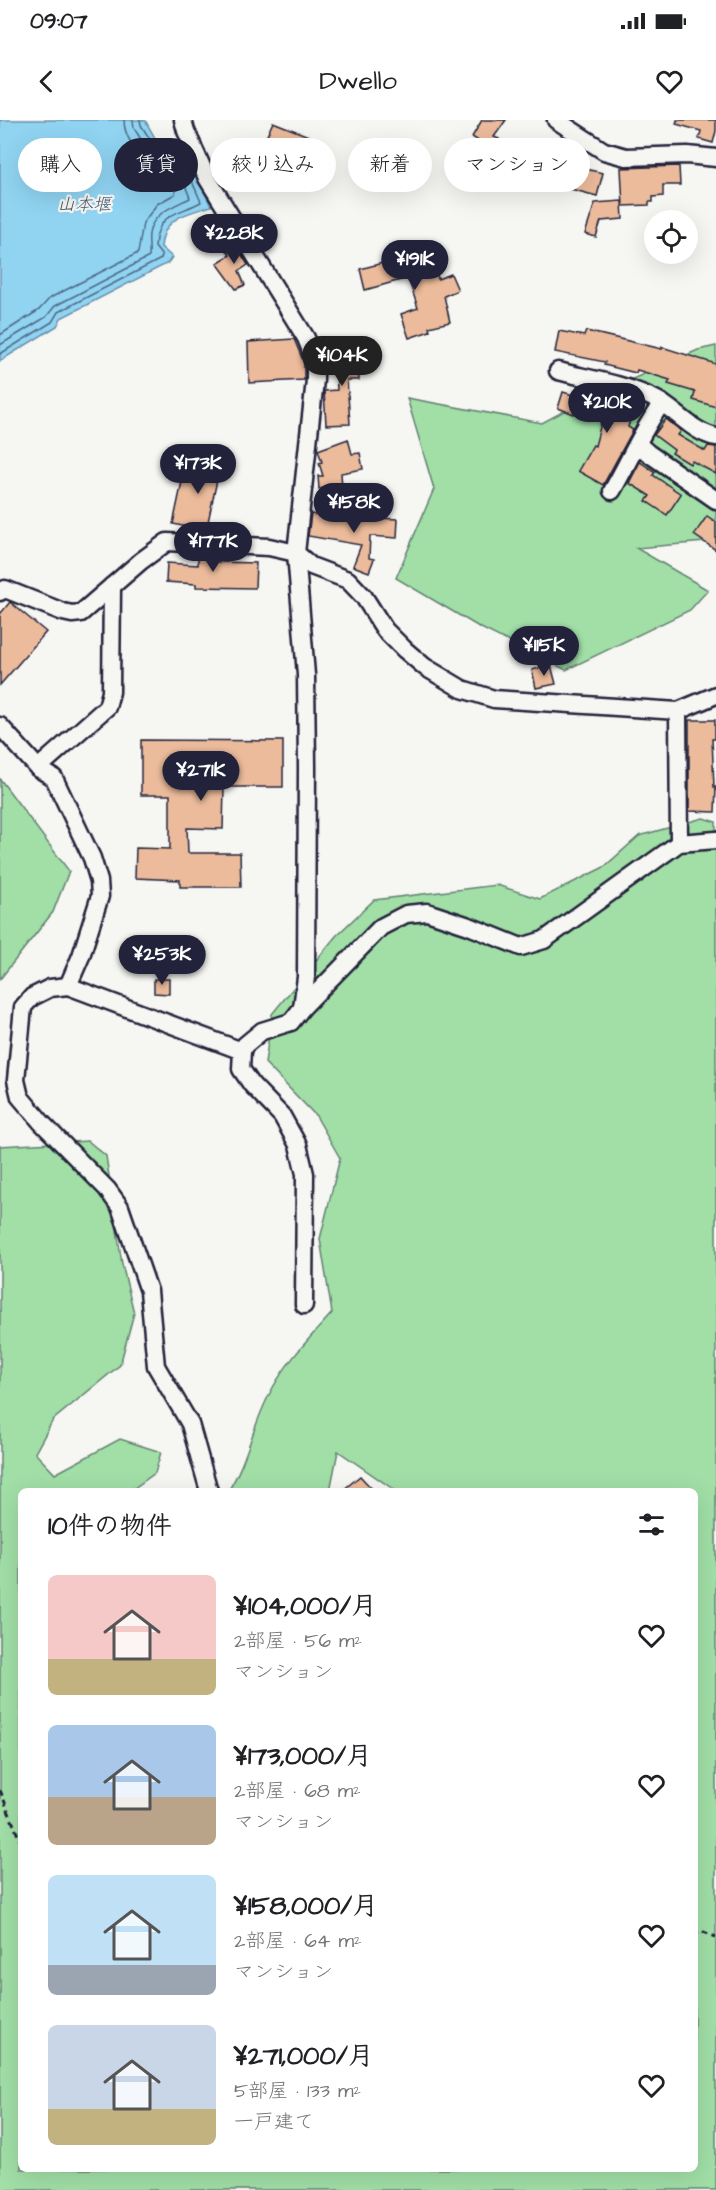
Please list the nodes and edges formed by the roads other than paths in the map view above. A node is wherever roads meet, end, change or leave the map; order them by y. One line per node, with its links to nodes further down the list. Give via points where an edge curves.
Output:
1 (183, 120): 10 (street, via 207,178 306,338 315,361)
2 (556, 120): 3 (street, via 604,151 626,157)
3 (716, 158)
4 (558, 371): 5 (street, via 631,389)
5 (662, 404): 6 (street, via 705,435); 7 (street)
6 (716, 437)
7 (638, 444): 8 (street); 9 (street)
8 (612, 491)
9 (716, 500)
10 (296, 553): 11 (street, via 269,547 167,542); 14 (street, via 311,566 348,580 405,650 462,689 494,699); 20 (street, via 306,675 306,977)
11 (112, 586): 12 (street, via 81,613 72,614 6,589); 16 (street, via 111,692 107,707)
12 (0, 592)
13 (716, 695): 14 (street)
14 (678, 711): 18 (street)
15 (0, 726): 16 (street)
16 (38, 768): 19 (street, via 54,778 99,881 100,896)
17 (716, 840): 18 (street)
18 (679, 843): 20 (street, via 544,940 521,947 427,912 406,914 381,927)
19 (68, 986): 21 (street); 23 (street, via 50,988 32,997 23,1008 16,1080 20,1097 120,1207 146,1275 156,1366 190,1424)
20 (302, 1008): 21 (street, via 291,1022 262,1031)
21 (242, 1051): 22 (street, via 241,1069 282,1116 298,1145 305,1174)
22 (304, 1305)
23 (208, 1488)

